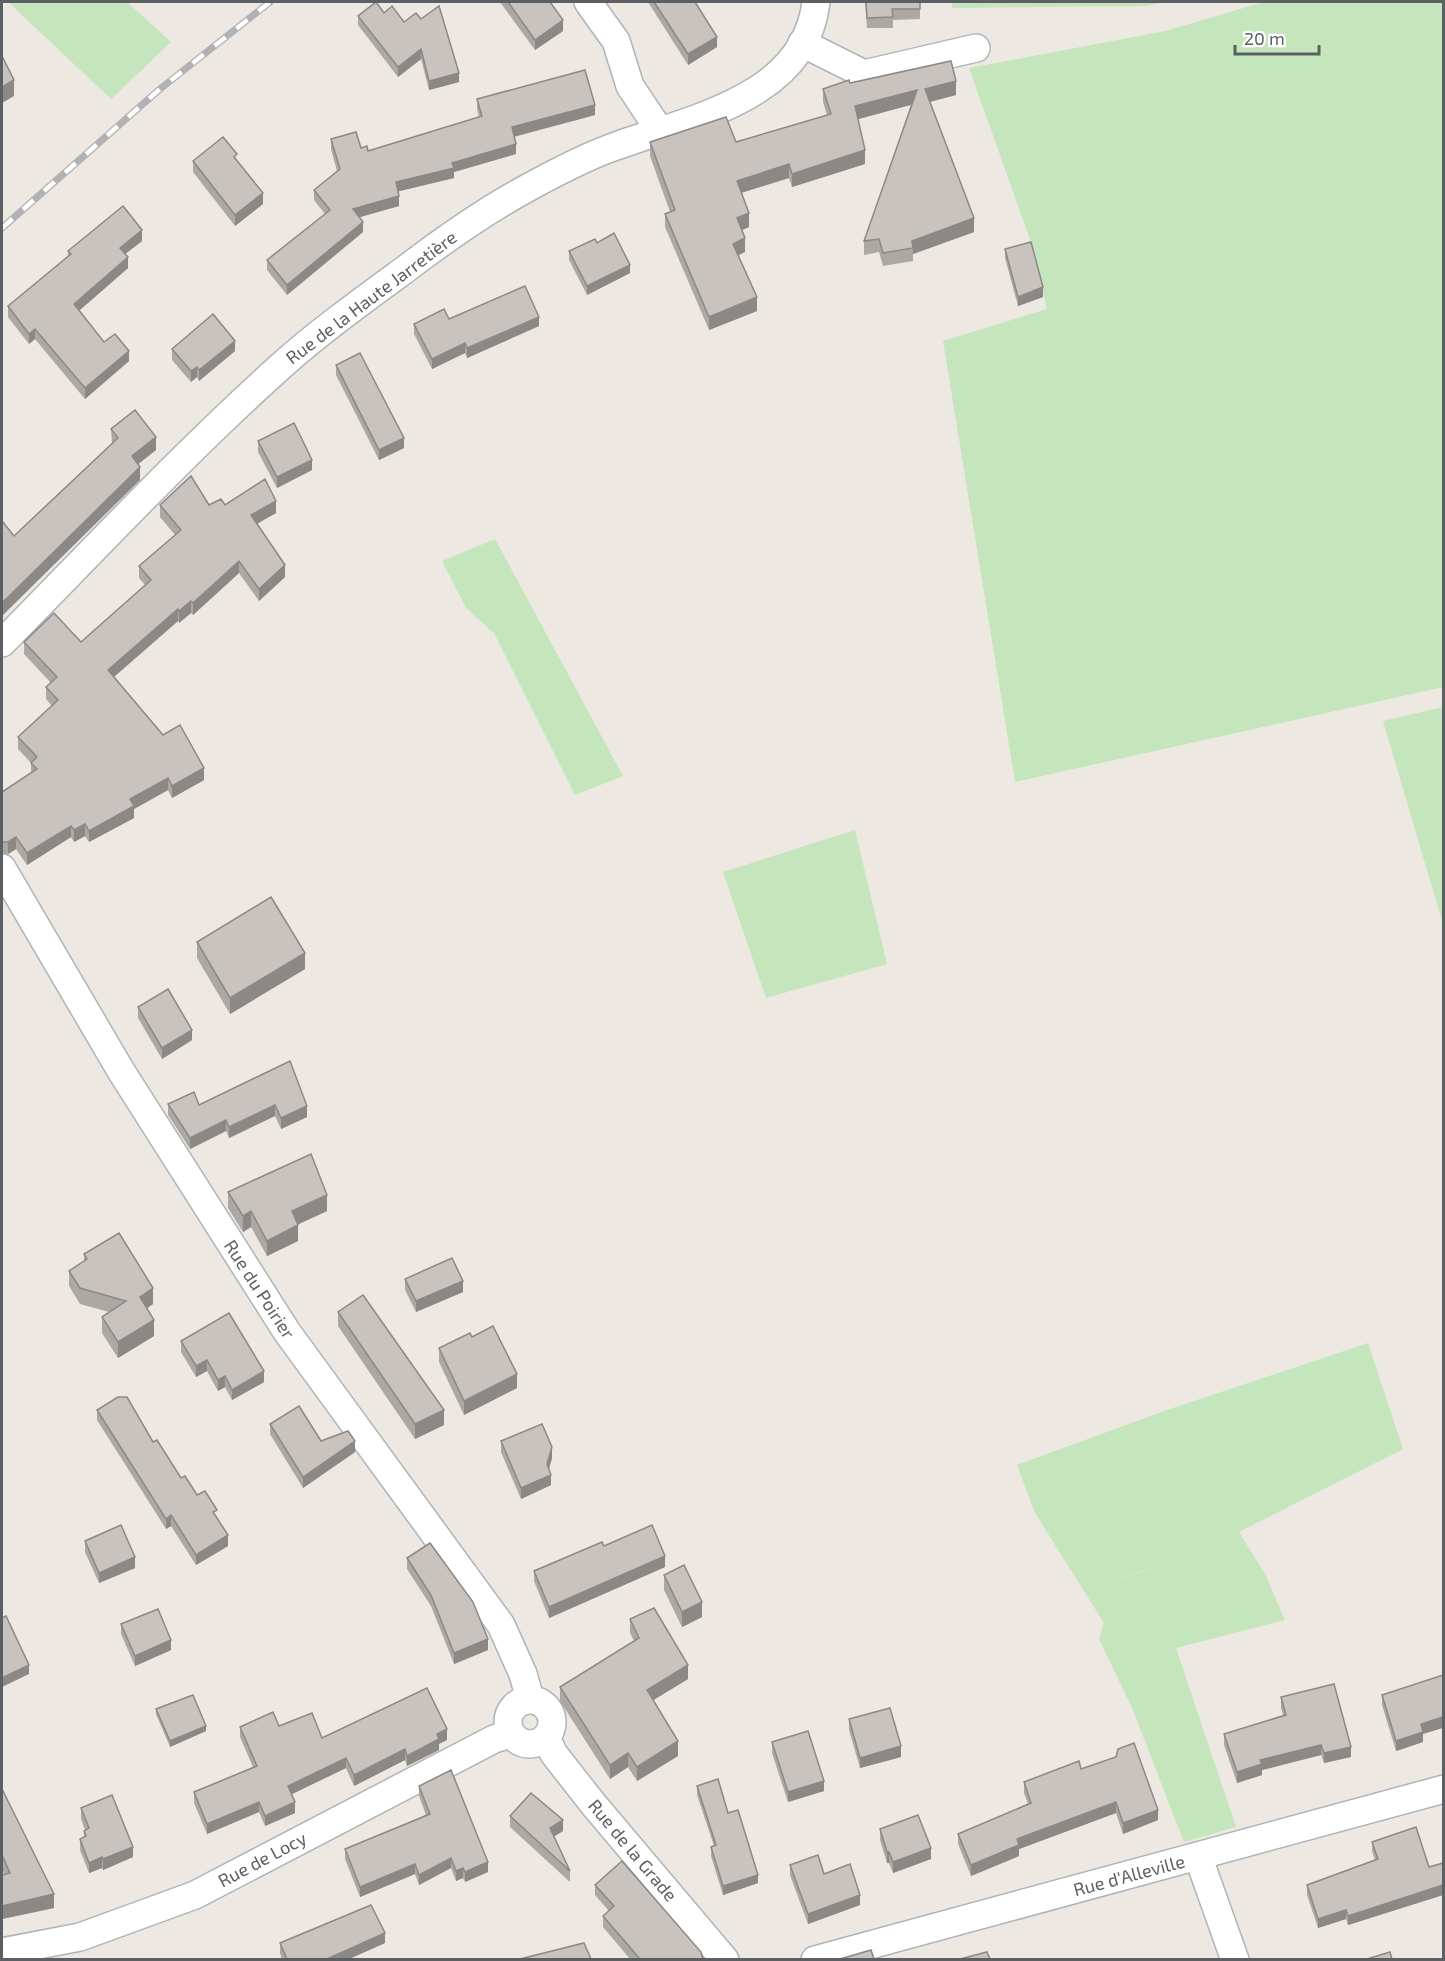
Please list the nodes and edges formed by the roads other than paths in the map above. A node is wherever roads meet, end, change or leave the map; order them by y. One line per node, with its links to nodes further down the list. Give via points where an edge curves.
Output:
1 (588, 2): 5 (street, via 616,41 630,86)
2 (816, 2): 3 (street, Rue de la Haute Jarretière, via 814,18)
3 (802, 43): 4 (street, via 864,74); 5 (street, Rue de la Haute Jarretière, via 790,62 747,97)
4 (976, 48)
5 (660, 131): 6 (street, Rue de la Haute Jarretière, via 605,150 521,191 451,235 365,299 282,366)
6 (2, 643)
7 (2, 868): 8 (street, Rue du Poirier, via 122,1071 287,1332 501,1625)
8 (530, 1699): 9 (street, via 517,1703 508,1714); 10 (street, via 543,1704 551,1714 552,1726)
9 (511, 1734): 10 (street, via 524,1743); 13 (street, Rue de Locy, via 494,1739 195,1895 80,1936)
10 (546, 1738): 14 (street, Rue de la Grade, via 594,1805)
11 (1443, 1789): 12 (street, Rue d'Alleville)
12 (1198, 1856): 15 (street, Rue d'Alleville); 16 (street)
13 (2, 1952)
14 (725, 1959)
15 (814, 1959)
16 (1235, 1959)

